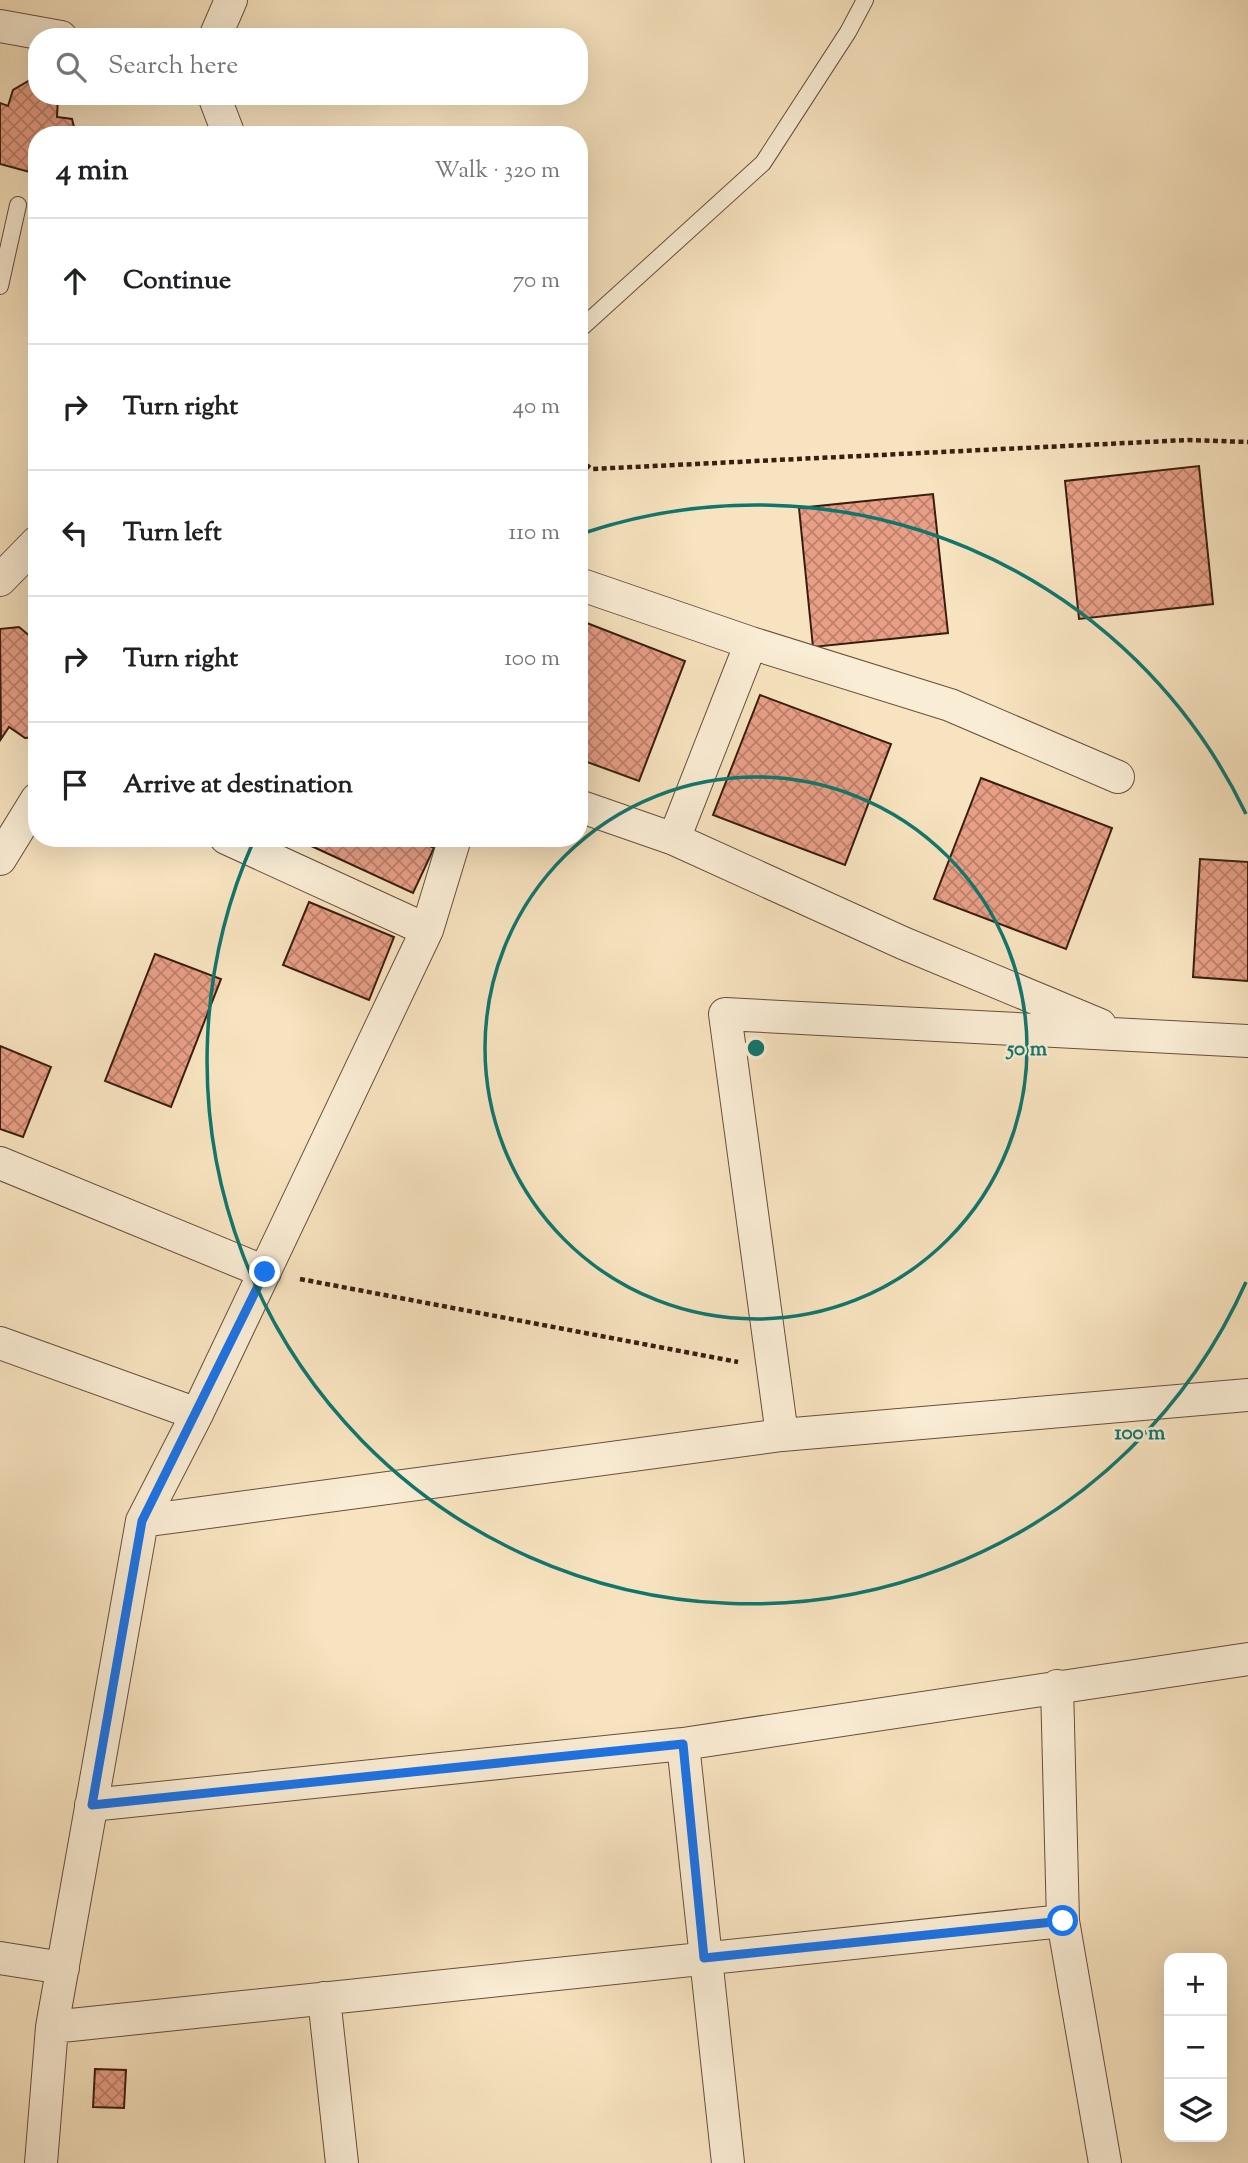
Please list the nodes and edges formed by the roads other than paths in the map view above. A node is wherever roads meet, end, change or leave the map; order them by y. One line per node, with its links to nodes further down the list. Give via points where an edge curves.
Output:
1 (231, 0): 4 (street)
2 (865, 0): 10 (lane, via 763,163)
3 (0, 26): 5 (street)
4 (219, 28)
5 (28, 31)
6 (217, 105): 7 (street)
7 (226, 126)
8 (18, 205): 9 (lane)
9 (0, 286)
10 (588, 322)
11 (28, 551): 12 (street)
12 (0, 580)
13 (588, 587): 14 (street)
14 (751, 643): 15 (street, via 950,705); 18 (street)
15 (1118, 777)
16 (588, 809): 18 (street)
17 (28, 814): 21 (street)
18 (674, 839): 23 (street, via 903,943)
19 (246, 847): 22 (street)
20 (452, 847): 22 (street)
21 (0, 859)
22 (427, 930): 26 (street)
23 (1121, 1034): 24 (street); 30 (street, via 725,1014)
24 (1248, 1041)
25 (0, 1163): 26 (street)
26 (265, 1272): 29 (street)
27 (0, 1343): 29 (street)
28 (1248, 1395): 30 (street)
29 (197, 1415): 31 (street)
30 (782, 1435): 31 (street)
31 (142, 1521): 35 (street)
32 (1248, 1659): 33 (street)
33 (1057, 1686): 34 (street); 36 (street)
34 (683, 1744): 35 (street); 38 (street)
35 (92, 1805): 39 (street)
36 (1063, 1921): 38 (street); 45 (street)
37 (0, 1958): 39 (street)
38 (704, 1958): 40 (street); 44 (street)
39 (62, 1968): 41 (street)
40 (324, 1998): 41 (street); 43 (street)
41 (52, 2027): 42 (street)
42 (41, 2163)
43 (342, 2163)
44 (728, 2163)
45 (1105, 2163)

